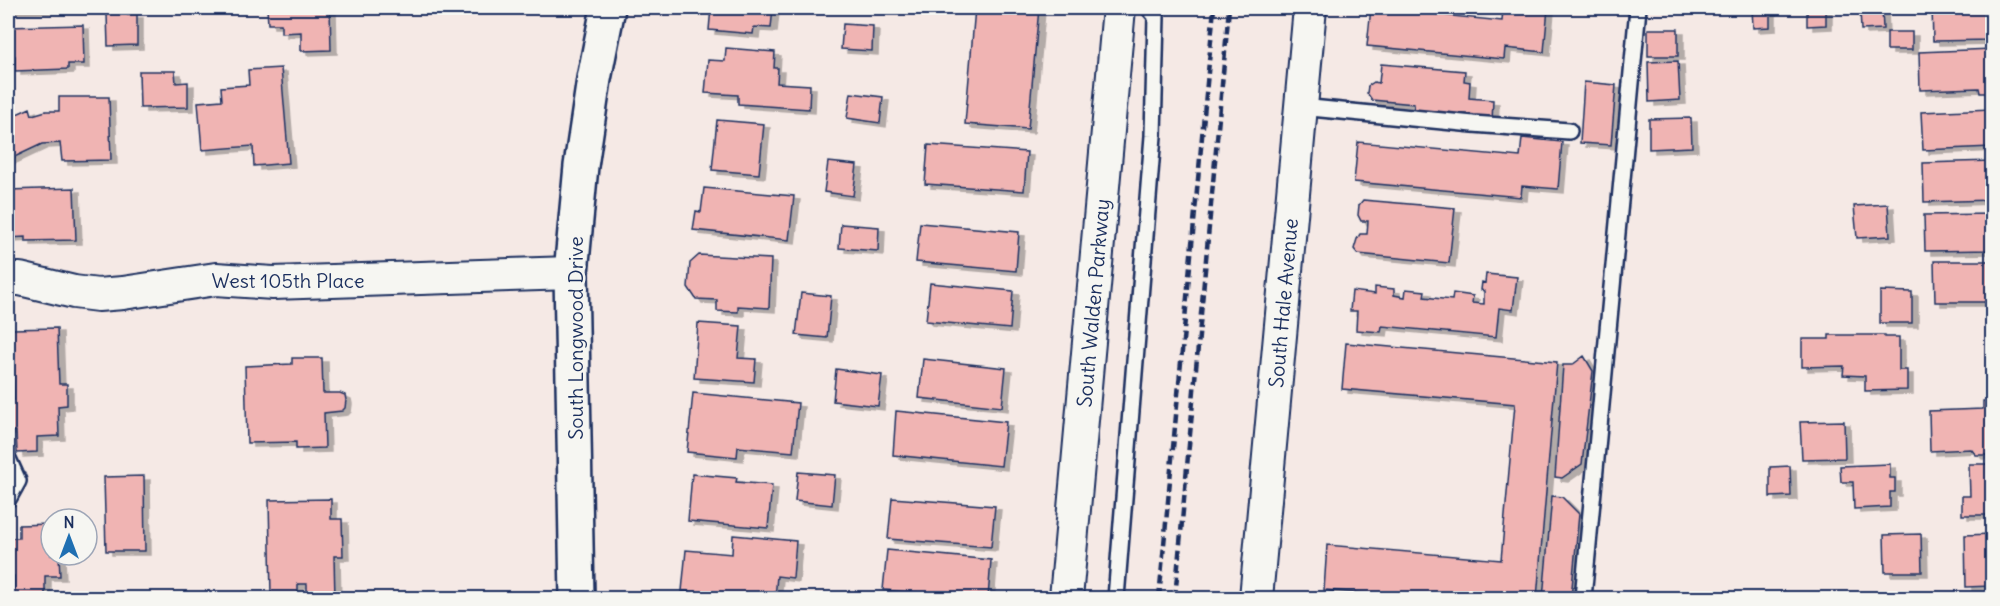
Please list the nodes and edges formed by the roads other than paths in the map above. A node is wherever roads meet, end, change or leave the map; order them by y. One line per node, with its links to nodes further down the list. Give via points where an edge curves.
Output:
1 (608, 8): 8 (street, South Longwood Drive, via 583,155)
2 (1119, 8): 13 (street, South Walden Parkway)
3 (1149, 8): 14 (lane, via 1156,16 1153,136)
4 (1310, 8): 6 (street, South Hale Avenue)
5 (1638, 8): 16 (lane)
6 (1301, 107): 7 (lane); 15 (street, South Hale Avenue)
7 (1569, 131)
8 (572, 273): 9 (street, West 105th Place, via 273,283 216,279 98,295); 12 (street, South Longwood Drive)
9 (8, 279)
10 (8, 459): 11 (lane, via 18,482)
11 (8, 499)
12 (577, 598)
13 (1066, 598)
14 (1116, 598)
15 (1256, 598)
16 (1583, 598)

